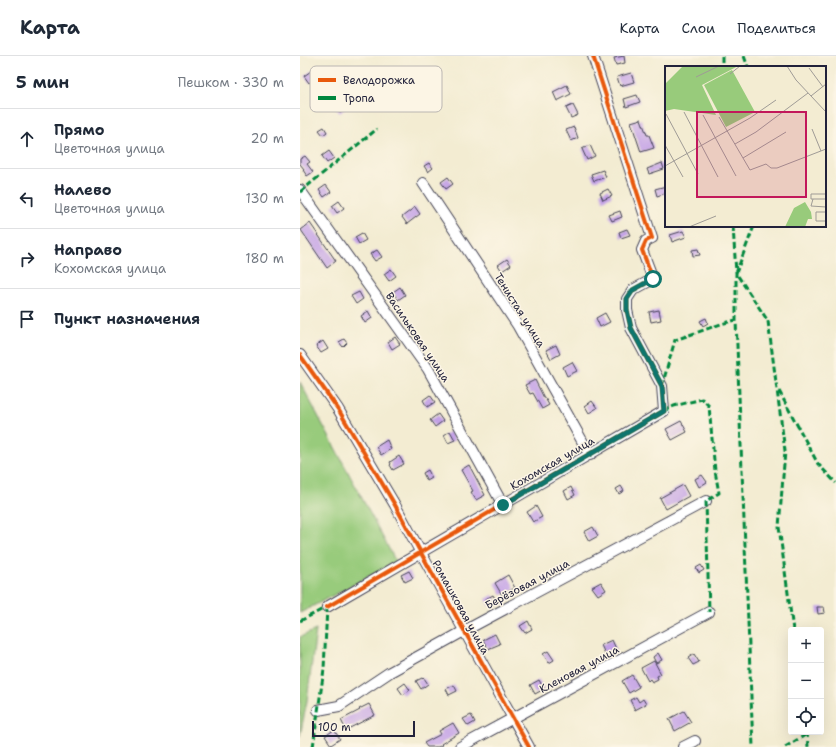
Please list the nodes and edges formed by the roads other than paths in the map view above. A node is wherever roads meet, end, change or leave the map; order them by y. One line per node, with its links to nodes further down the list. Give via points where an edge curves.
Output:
1 (593, 56): 5 (street, Кохомская улица, via 652,238 646,241 642,250 653,279 633,290 627,299 627,310 631,328 662,386 664,411)
2 (423, 183): 5 (street, Тенистая улица, via 518,326)
3 (300, 190): 7 (street, Васильковая улица, via 428,369)
4 (300, 355): 8 (street, Ромашковая улица, via 338,409)
5 (590, 455): 7 (street, Кохомская улица)
6 (706, 501): 11 (street, Берёзовая улица)
7 (503, 505): 8 (street, Кохомская улица)
8 (421, 553): 9 (street, Кохомская улица); 11 (street, Ромашковая улица)
9 (327, 607)
10 (709, 612): 13 (street, Кленовая улица)
11 (464, 631): 12 (street, Берёзовая улица, via 390,672 339,706); 13 (street, Ромашковая улица)
12 (318, 710)
13 (513, 718): 15 (street, Кленовая улица); 16 (street, Ромашковая улица)
14 (695, 741): 17 (street)
15 (460, 747)
16 (529, 747)
17 (684, 747)

